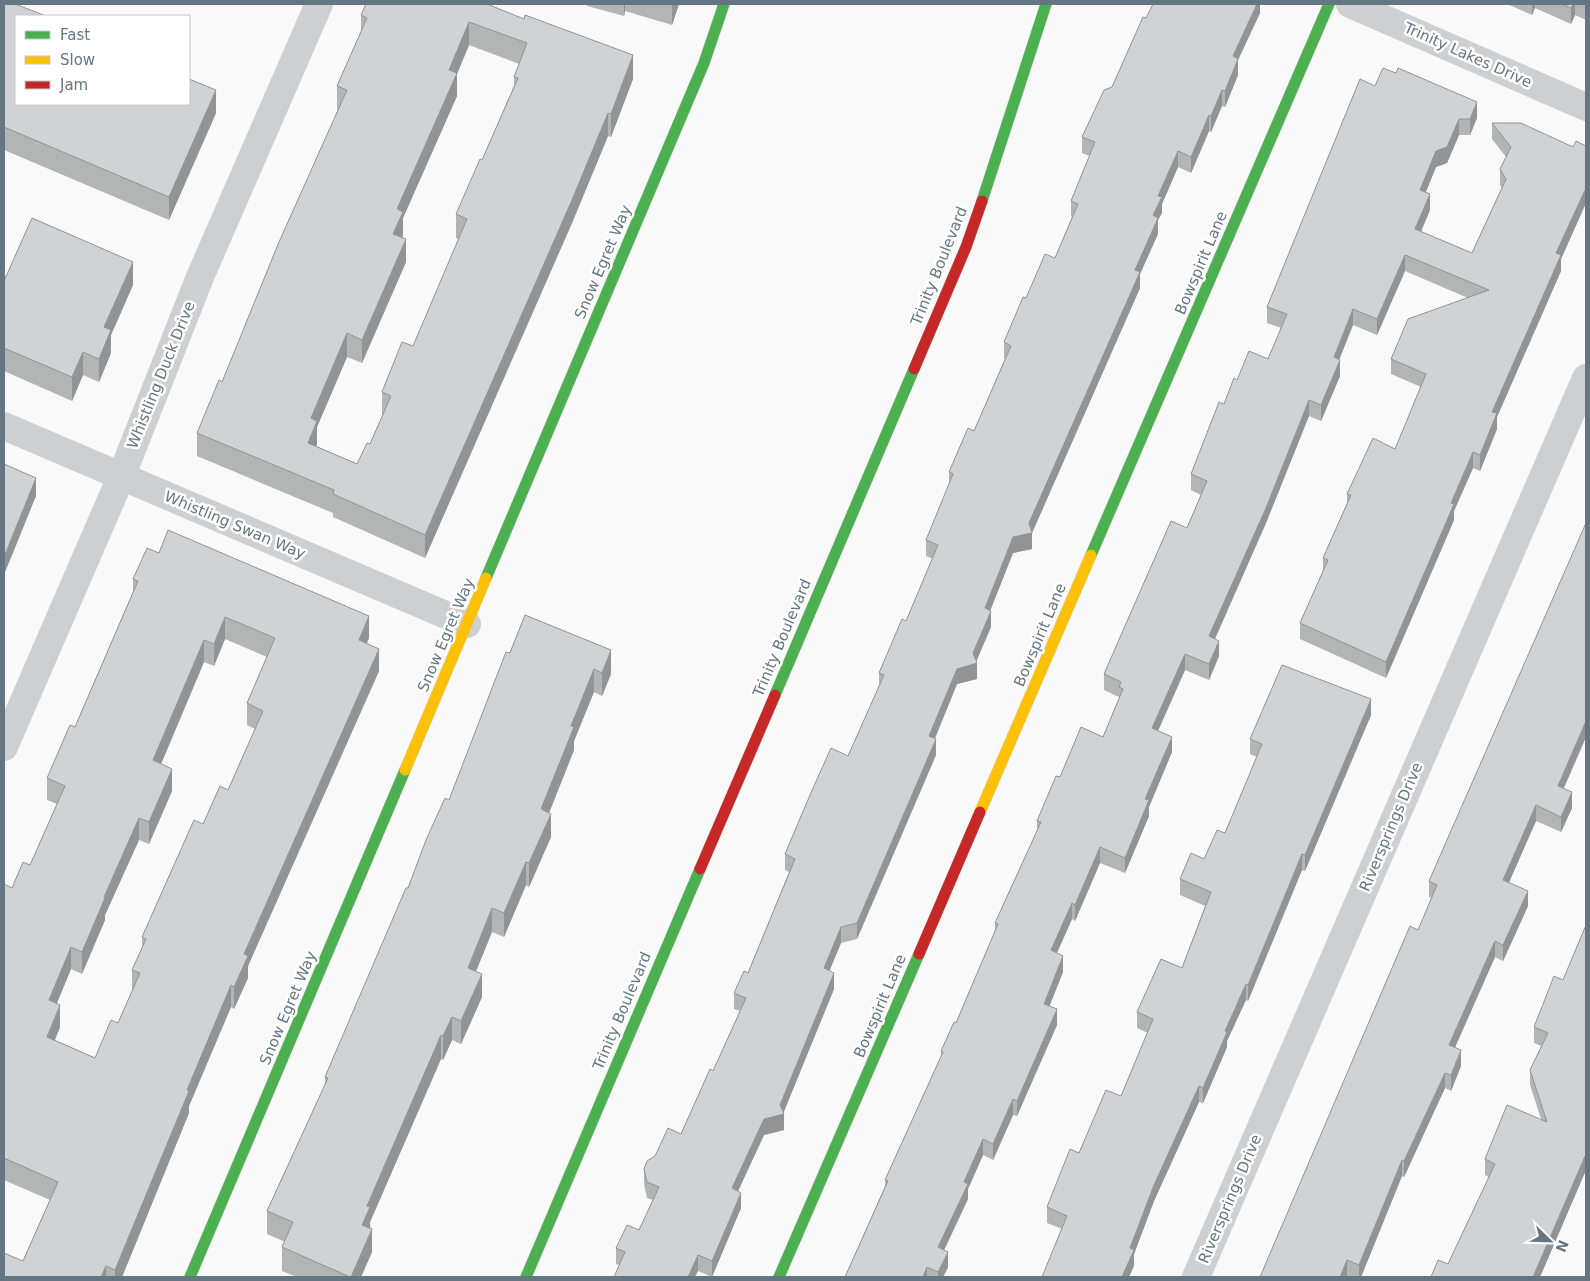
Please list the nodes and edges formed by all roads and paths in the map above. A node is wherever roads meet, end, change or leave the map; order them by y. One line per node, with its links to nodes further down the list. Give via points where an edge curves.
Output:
1 (319, 4): 9 (street, Whistling Duck Drive, via 200,277)
2 (724, 4): 10 (street, Snow Egret Way, via 704,63)
3 (1046, 4): 13 (street, Trinity Boulevard, via 966,247)
4 (1329, 4): 14 (street, Bowspirit Lane)
5 (1350, 4): 6 (street, Trinity Lakes Drive)
6 (1586, 107)
7 (1586, 378): 15 (street, Riversprings Drive)
8 (4, 426): 9 (street, Whistling Swan Way)
9 (121, 477): 10 (street, Whistling Swan Way); 11 (street, Whistling Duck Drive)
10 (467, 624): 12 (street, Snow Egret Way)
11 (4, 747)
12 (190, 1277)
13 (526, 1277)
14 (779, 1277)
15 (1196, 1277)

